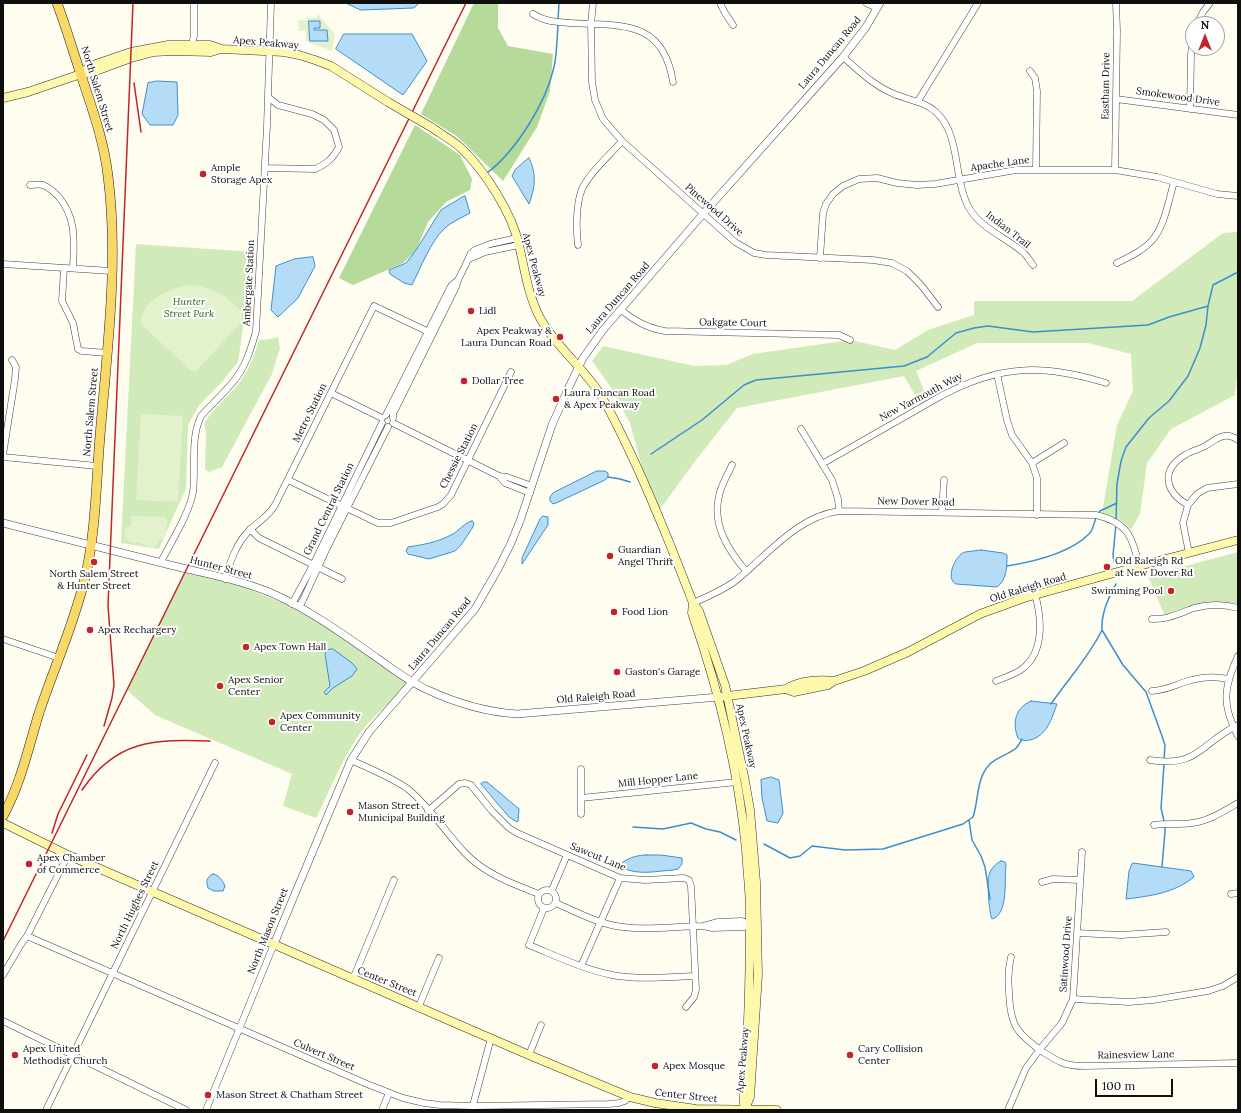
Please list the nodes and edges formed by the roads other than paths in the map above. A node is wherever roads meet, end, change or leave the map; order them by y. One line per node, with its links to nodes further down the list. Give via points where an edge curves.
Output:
1 (57, 3): 21 (main road, North Salem Street)
2 (194, 3): 15 (street)
3 (271, 3): 17 (street, Ambergate Station)
4 (593, 3): 13 (street, Pinewood Drive)
5 (720, 3): 14 (street)
6 (866, 3): 10 (street)
7 (978, 3): 26 (street)
8 (1116, 3): 25 (street, Eastham Drive)
9 (1210, 3): 12 (street)
10 (878, 6): 19 (street, Laura Duncan Road, via 866,27)
11 (533, 14): 13 (street, via 542,20)
12 (1201, 16)
13 (591, 24): 22 (street, via 626,26 650,37 664,53); 29 (street, Pinewood Drive, via 592,82 595,100 603,119)
14 (733, 25)
15 (192, 44): 16 (main road, Apex Peakway); 21 (main road, Apex Peakway, via 157,46 131,52 90,66)
16 (222, 49): 17 (main road, Apex Peakway); 21 (main road, Apex Peakway, via 211,52 154,52)
17 (270, 51): 23 (street, Ambergate Station); 38 (main road, Apex Peakway, bridge, via 299,54 329,65 455,144 477,165 504,204)
18 (1191, 56): 27 (street)
19 (842, 57): 26 (street, Indian Trail, via 881,88); 37 (street, Laura Duncan Road)
20 (1030, 71): 31 (street, via 1035,78 1037,91)
21 (81, 74): 24 (main road, Apex Peakway); 46 (main road, North Salem Street, via 98,127 107,168 112,223)
22 (673, 82)
23 (268, 97): 30 (street, Ambergate Station); 30 (street, via 282,107 312,114 324,120 334,130 339,147 331,159 315,169)
24 (3, 98)
25 (1116, 99): 27 (street, Smokewood Drive); 32 (street, Eastham Drive)
26 (918, 101): 33 (street, Indian Trail, via 933,110 948,127)
27 (1190, 109): 28 (street, Smokewood Drive)
28 (1238, 115)
29 (622, 141): 37 (street, Pinewood Drive); 39 (street, via 582,190 576,233)
30 (265, 168): 83 (street, Ambergate Station, via 256,331 244,366 198,422 191,503)
31 (1036, 169): 32 (street, Apache Lane); 33 (street, Apache Lane)
32 (1115, 170): 34 (street, Apache Lane)
33 (960, 180): 40 (street, Apache Lane, via 917,185 873,178 850,182 833,194 826,204); 43 (street, Indian Trail, via 968,206 974,215 1025,254)
34 (1174, 182): 36 (street, Apache Lane, via 1217,194); 41 (street, via 1164,218 1154,239)
35 (30, 185): 45 (street, via 42,185 47,188 67,209 74,232)
36 (1238, 196)
37 (703, 214): 40 (street, Pinewood Drive, via 735,242 754,253); 48 (street, Laura Duncan Road)
38 (518, 242): 49 (street, Grand Central Station, via 484,245 471,253 456,288); 53 (main road, Apex Peakway, via 535,308 553,338)
39 (578, 245)
40 (820, 258): 47 (street, Pinewood Drive, via 892,263 907,271 922,285)
41 (1117, 263)
42 (3, 264): 44 (street)
43 (1033, 265)
44 (64, 268): 45 (street); 51 (street, via 62,301 73,323 78,349)
45 (73, 268): 46 (street)
46 (111, 271): 51 (main road, North Salem Street)
47 (938, 307)
48 (621, 310): 50 (street, Oakgate Court, via 647,327 665,331 839,335); 53 (street, Laura Duncan Road, via 596,338)
49 (430, 333): 57 (street, Metro Station, via 374,306); 58 (street, Grand Central Station); 59 (street, Grand Central Station)
50 (850, 340)
51 (107, 353): 68 (main road, North Salem Street)
52 (12, 360): 63 (street, via 16,367 15,379)
53 (579, 367): 72 (street, Laura Duncan Road, via 552,425); 90 (main road, Apex Peakway, via 600,394 634,460 653,501)
54 (511, 372): 64 (street, Chessie Station)
55 (997, 374): 56 (street, New Yarmouth Way, via 1047,370); 65 (street, via 1012,435); 67 (street, New Yarmouth Way, via 958,387)
56 (1106, 383)
57 (331, 393): 58 (street); 69 (street, Metro Station)
58 (383, 419): 59 (street, via 384,426); 59 (street, via 390,415); 74 (street, Grand Central Station)
59 (391, 423): 64 (street); 74 (street, Grand Central Station)
60 (801, 429): 67 (street)
61 (1238, 440): 73 (street, via 1223,436 1184,455 1174,464 1169,475 1169,487 1176,498)
62 (1064, 443): 65 (street)
63 (3, 456): 68 (street)
64 (468, 461): 72 (street); 74 (street, Chessie Station, via 451,494 443,504 432,510 384,524)
65 (1032, 463): 77 (street, via 1037,478)
66 (732, 464): 86 (street, via 719,496 719,520 726,544)
67 (822, 464): 75 (street, via 832,480)
68 (97, 466): 81 (main road, North Salem Street)
69 (288, 480): 74 (street, Chessie Station); 79 (street, Metro Station, via 272,511)
70 (944, 480): 76 (street)
71 (1238, 484): 73 (street, via 1207,488 1197,494)
72 (531, 489): 98 (street, Laura Duncan Road, via 511,543 482,600)
73 (1188, 505): 82 (street, via 1183,523)
74 (344, 508): 84 (street, Grand Central Station)
75 (839, 511): 76 (street, New Dover Road); 86 (street, New Dover Road, via 816,517 797,528)
76 (942, 512): 77 (street, New Dover Road)
77 (1037, 515): 85 (street, New Dover Road, via 1096,515 1112,520 1129,534)
78 (3, 523): 81 (street, Hunter Street)
79 (250, 529): 84 (street, via 260,538); 87 (street, Metro Station, via 241,541)
80 (1238, 540): 82 (main road, Old Raleigh Road)
81 (92, 545): 83 (street, Hunter Street); 96 (main road, North Salem Street, via 85,580)
82 (1189, 553): 85 (main road, Old Raleigh Road)
83 (161, 562): 87 (street, Hunter Street)
84 (316, 566): 88 (street); 91 (street, Grand Central Station)
85 (1139, 566): 89 (main road, Old Raleigh Road)
86 (746, 571): 90 (street, New Dover Road, via 722,590)
87 (225, 579): 91 (street, Hunter Street, via 259,588)
88 (342, 579)
89 (1035, 594): 99 (street, via 1040,612 1036,650 1030,661 1019,671); 101 (main road, Old Raleigh Road, via 980,614 908,652 834,681 793,685 786,690)
90 (693, 604): 101 (main road, Apex Peakway, via 692,613)
91 (295, 605): 98 (street, Hunter Street)
92 (1238, 608): 93 (street, via 1207,605 1162,620)
93 (1152, 619)
94 (3, 639): 96 (street)
95 (1238, 656): 97 (street)
96 (59, 658): 110 (main road, North Salem Street, via 21,778)
97 (1228, 679): 100 (street, via 1215,677 1188,680 1164,690); 102 (street, via 1228,713)
98 (413, 682): 101 (street, Old Raleigh Road, via 433,693 474,707 517,714); 104 (street, Laura Duncan Road, via 369,732)
99 (996, 682)
100 (1152, 691)
101 (723, 696): 108 (main road, Apex Peakway); 130 (main road, Apex Peakway, via 750,810 756,882)
102 (1236, 726): 103 (street); 105 (street, via 1226,730 1188,759 1173,762)
103 (1238, 736)
104 (351, 760): 112 (street, via 396,782 412,793); 135 (street, North Mason Street)
105 (1150, 760)
106 (215, 763): 125 (street, North Hughes Street)
107 (581, 769): 109 (street)
108 (737, 782): 109 (street, Mill Hopper Lane); 130 (main road, Apex Peakway)
109 (581, 798): 113 (street)
110 (6, 803): 114 (main road, North Salem Street)
111 (1238, 803): 116 (street, via 1198,822)
112 (428, 810): 119 (street, Sawcut Lane, via 465,782 509,828); 126 (street, via 465,853 482,867 502,879)
113 (581, 814)
114 (3, 816)
115 (3, 823): 118 (main road, Center Street)
116 (1154, 825)
117 (1082, 852): 122 (street, Satinwood Drive)
118 (68, 855): 125 (main road, Center Street); 134 (street)
119 (567, 855): 120 (street, Sawcut Lane); 124 (street)
120 (620, 878): 129 (street); 131 (street, Sawcut Lane, via 689,880 692,886)
121 (394, 880): 143 (street)
122 (1080, 880): 123 (street, via 1053,879); 133 (street, Satinwood Drive)
123 (1042, 882)
124 (552, 890): 126 (street, via 546,889); 127 (street, via 556,894)
125 (153, 892): 135 (main road, Center Street); 139 (street, North Hughes Street)
126 (539, 894): 128 (street, via 538,902)
127 (556, 903): 128 (street, via 552,907); 129 (street)
128 (544, 908): 138 (street, via 529,945)
129 (601, 921): 131 (street, via 632,928); 138 (street)
130 (754, 924): 131 (street, via 744,927); 164 (main road, Apex Peakway, via 758,975 757,1011 750,1097)
131 (693, 926): 141 (street, Sawcut Lane)
132 (1166, 932): 133 (street, via 1121,935)
133 (1077, 933): 144 (street, Satinwood Drive)
134 (27, 936): 139 (street, Culvert Street); 140 (street)
135 (274, 944): 143 (main road, Center Street); 149 (street, North Mason Street)
136 (1011, 957): 151 (street, Rainesview Lane, via 1008,984 1009,1012 1021,1034)
137 (439, 958): 145 (street)
138 (581, 966): 141 (street, via 625,977)
139 (113, 974): 149 (street, Culvert Street); 152 (street, North Hughes Street)
140 (3, 975)
141 (695, 976): 146 (street, Sawcut Lane, via 694,997)
142 (1238, 977): 144 (street, via 1208,991 1153,1000 1129,1002)
143 (352, 979): 145 (main road, Center Street)
144 (1073, 999): 151 (street, Satinwood Drive, via 1062,1023)
145 (419, 1006): 150 (main road, Center Street)
146 (686, 1007)
147 (3, 1021): 152 (street)
148 (541, 1025): 153 (street)
149 (239, 1029): 155 (street, Culvert Street); 162 (street, North Mason Street)
150 (491, 1038): 153 (main road, Center Street); 158 (street)
151 (1040, 1049): 154 (street, Rainesview Lane, via 1057,1061 1071,1066); 166 (street, Satinwood Drive, via 1021,1078)
152 (73, 1055): 157 (street); 160 (street, North Hughes Street)
153 (529, 1055): 156 (main road, Center Street)
154 (1238, 1064)
155 (389, 1093): 158 (street, Culvert Street, via 431,1104); 163 (street)
156 (630, 1097): 159 (street, Culvert Street, via 619,1103); 164 (main road, Center Street, via 667,1106)
157 (175, 1108): 161 (street)
158 (472, 1108): 159 (street, Culvert Street)
159 (521, 1108)
160 (46, 1110)
161 (186, 1110)
162 (206, 1110)
163 (382, 1110)
164 (745, 1110): 165 (main road, Center Street)
165 (777, 1110)
166 (1008, 1110)

